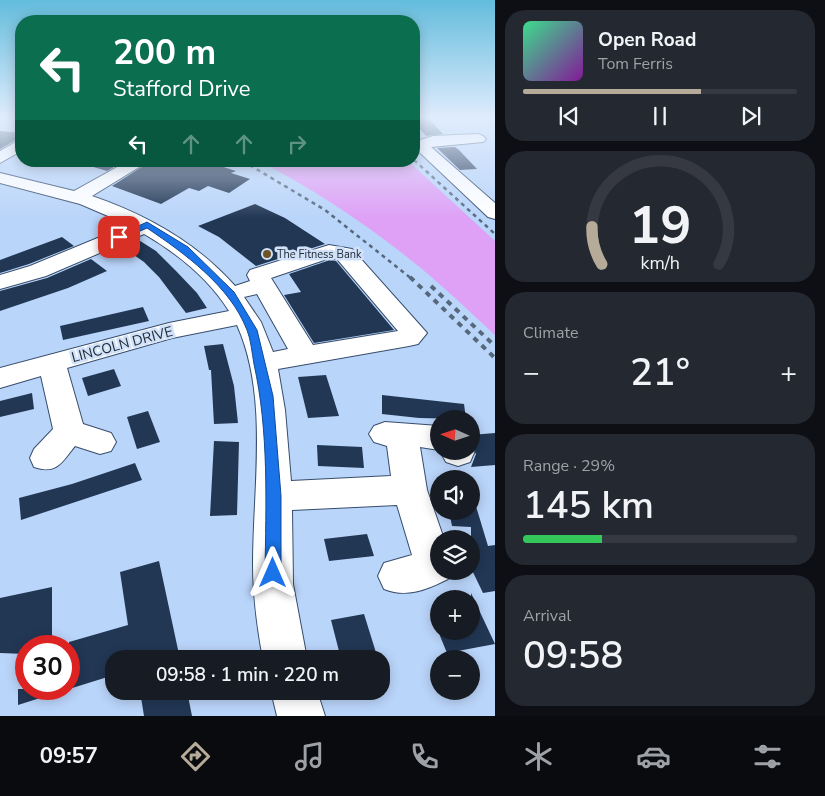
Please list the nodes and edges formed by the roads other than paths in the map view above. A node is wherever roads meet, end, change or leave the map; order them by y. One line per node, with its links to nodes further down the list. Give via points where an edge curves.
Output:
1 (11, 151): 4 (street)
2 (427, 151): 8 (street)
3 (15, 153): 4 (street)
4 (0, 159)
5 (130, 167): 7 (street)
6 (0, 178): 7 (street)
7 (77, 197): 9 (street)
8 (495, 213)
9 (147, 218): 10 (street, via 38,270); 12 (street, via 193,256)
10 (0, 282)
11 (264, 285): 12 (street, LINCOLN DRIVE); 13 (street); 13 (street, via 258,275 329,251 339,252 414,334 409,338)
12 (238, 305): 14 (street, via 254,335); 15 (street, LINCOLN DRIVE, via 169,331)
13 (306, 357): 14 (street)
14 (261, 363): 22 (street, via 267,396)
15 (52, 364): 16 (street, LINCOLN DRIVE); 17 (street)
16 (0, 378)
17 (69, 432): 19 (street); 20 (street)
18 (430, 436): 21 (street, via 393,435)
19 (100, 442)
20 (46, 458)
21 (410, 490): 22 (street); 23 (street, via 434,566 422,572)
22 (274, 496): 24 (street, via 273,573)
23 (398, 576)
24 (283, 650)
25 (297, 700): 26 (street)
26 (301, 716)

